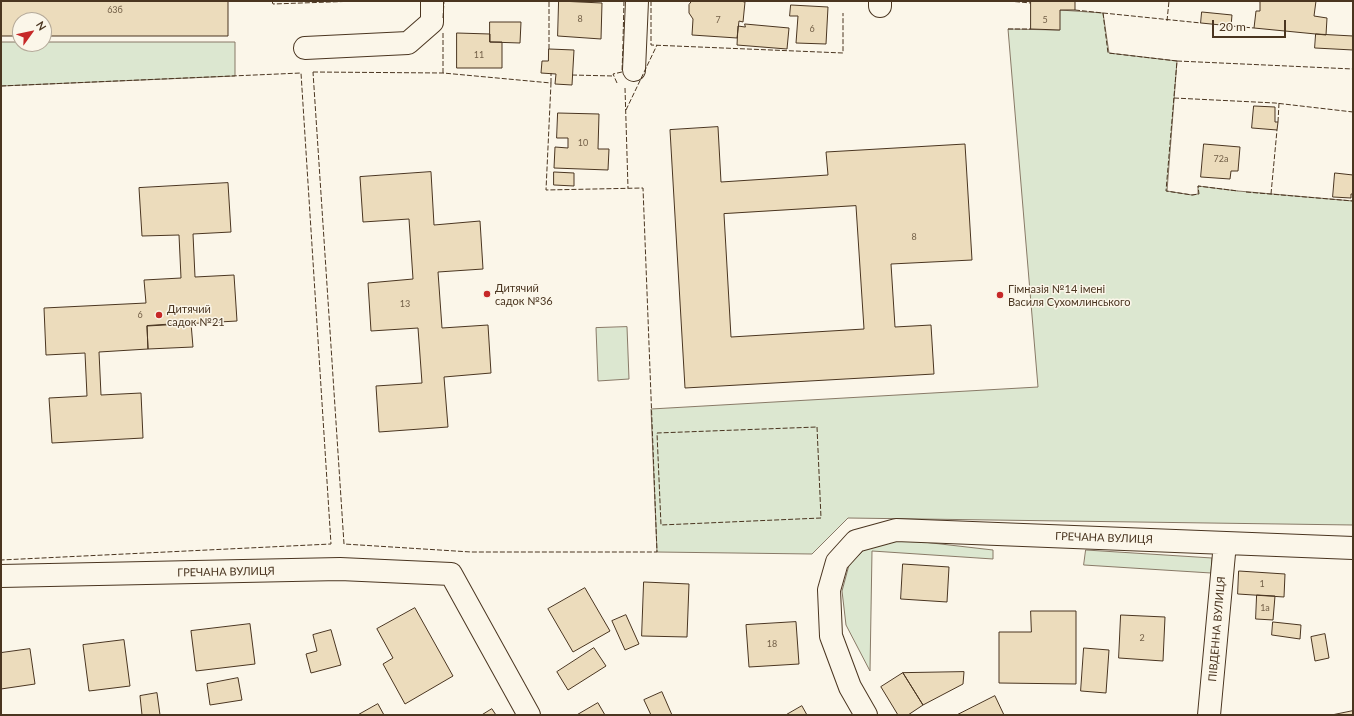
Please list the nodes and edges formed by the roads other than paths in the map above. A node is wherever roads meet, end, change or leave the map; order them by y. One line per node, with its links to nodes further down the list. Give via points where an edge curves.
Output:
1 (432, 1): 3 (street, via 432,22 408,43)
2 (637, 1): 4 (street)
3 (305, 48)
4 (634, 70)
5 (1224, 543): 6 (street, ГРЕЧАНА ВУЛИЦЯ); 9 (street, ГРЕЧАНА ВУЛИЦЯ, via 896,530 856,541 837,562 829,590 831,636 850,687); 10 (street, ПІВДЕННА ВУЛИЦЯ)
6 (1353, 548)
7 (1, 576): 8 (street, ГРЕЧАНА ВУЛИЦЯ, via 340,569 451,574)
8 (529, 715)
9 (866, 715)
10 (1209, 715)

